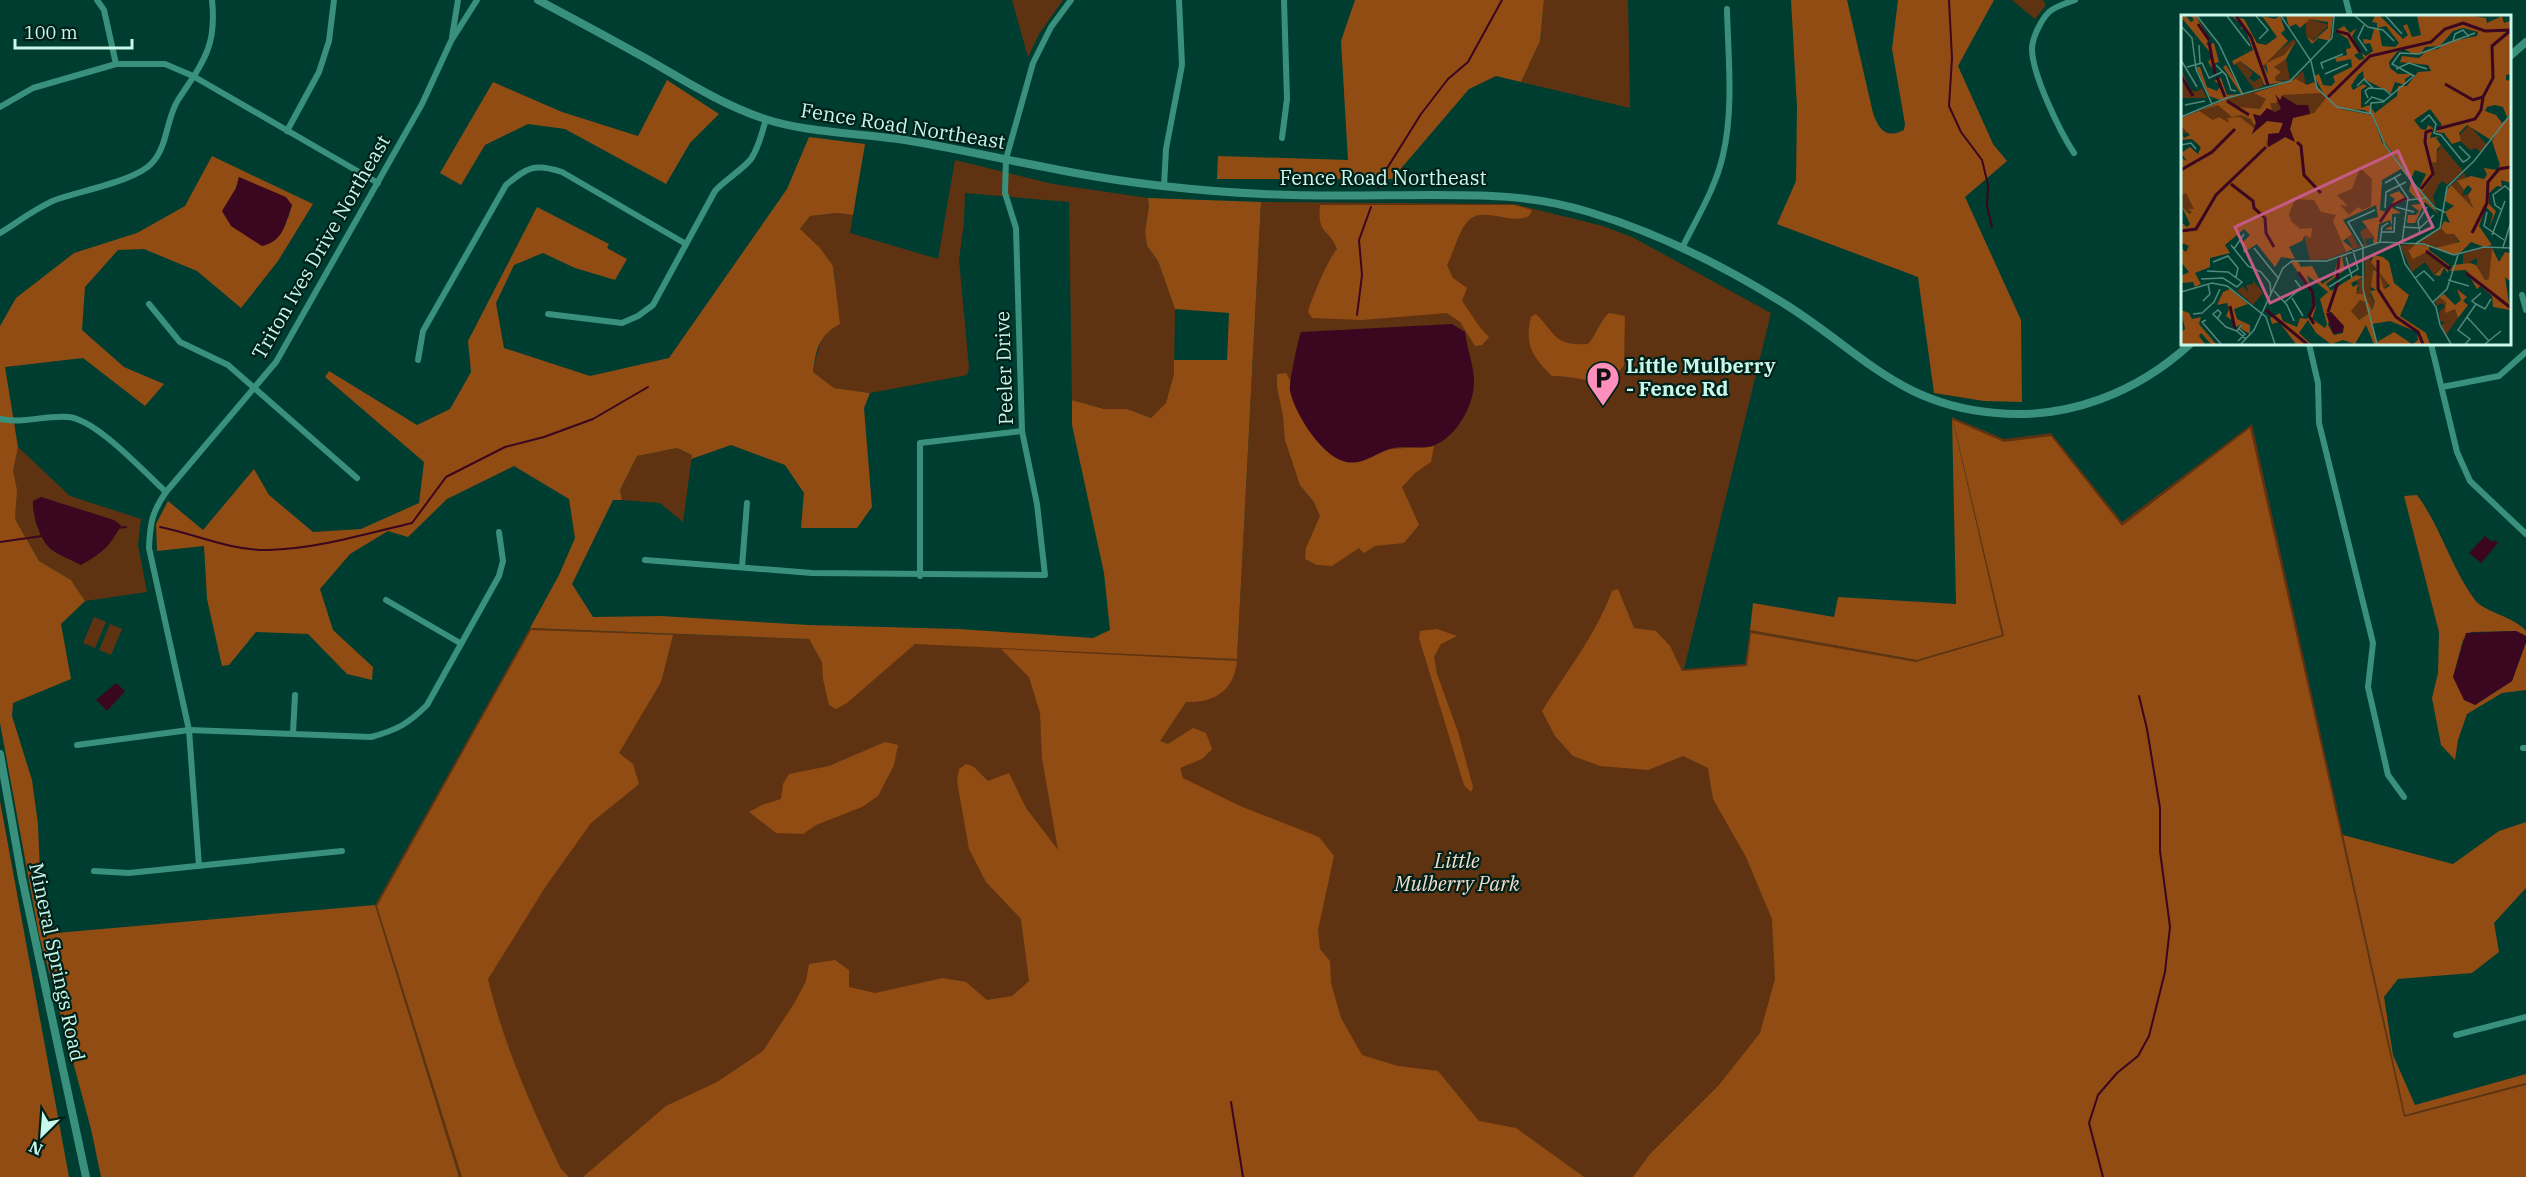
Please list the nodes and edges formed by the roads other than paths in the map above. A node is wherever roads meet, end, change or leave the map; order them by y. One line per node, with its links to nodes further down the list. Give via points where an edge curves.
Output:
1 (97, 0): 17 (street, via 104,10)
2 (212, 0): 18 (street, via 215,25 211,46)
3 (334, 0): 21 (street, via 329,41 319,72)
4 (459, 0): 14 (street, Triton Ives Drive Northeast)
5 (477, 0): 14 (street, Triton Ives Drive Northeast)
6 (538, 0): 20 (street, Fence Road Northeast, via 708,94)
7 (1071, 0): 24 (street, Peeler Drive, via 1033,63)
8 (1179, 0): 26 (street, via 1182,65 1166,149)
9 (1284, 0): 22 (street, via 1287,99)
10 (2075, 0): 23 (street, via 2050,11 2037,29 2032,48 2034,64 2060,131)
11 (2346, 0): 13 (street)
12 (1727, 9): 29 (street, via 1728,129 1723,158)
13 (2350, 15)
14 (451, 41): 25 (street, Triton Ives Drive Northeast, via 422,104)
15 (2526, 42): 16 (street)
16 (2511, 55)
17 (116, 64): 18 (street, via 165,64); 19 (street, via 33,88)
18 (194, 76): 21 (street); 27 (street, via 175,105 162,146 152,163 136,174 53,201)
19 (0, 107)
20 (766, 119): 24 (street, Fence Road Northeast); 28 (street, via 750,161 715,191)
21 (287, 131): 25 (street)
22 (1282, 138)
23 (2074, 153)
24 (1006, 159): 26 (street, Fence Road Northeast); 42 (street, Peeler Drive, via 1005,193 1016,228)
25 (378, 183): 40 (street, Triton Ives Drive Northeast, via 276,362)
26 (1164, 186): 29 (street, Fence Road Northeast, via 1263,194 1530,198 1586,211)
27 (0, 233)
28 (686, 244): 33 (street, via 653,304 638,316 622,322); 38 (street, via 562,172 547,167 526,168 506,185 423,331)
29 (1682, 248): 34 (street, Fence Road Northeast, via 1787,306 1884,377 1962,409 2000,414 2073,408 2134,384)
30 (2522, 295): 32 (street)
31 (149, 304): 40 (street, via 180,342 228,365)
32 (2526, 310)
33 (548, 314)
34 (2189, 345)
35 (2309, 345): 58 (street, via 2318,383 2319,423 2373,643 2368,687 2388,775)
36 (2431, 345): 39 (street)
37 (2526, 352): 39 (street, via 2499,376)
38 (418, 360)
39 (2442, 387): 47 (street, via 2457,452 2470,481)
40 (255, 390): 43 (street); 44 (street, Triton Ives Drive Northeast)
41 (0, 420): 44 (street, via 71,417 93,426)
42 (1022, 431): 50 (street, via 920,443); 50 (street, Peeler Drive, via 1037,504 1045,575)
43 (357, 478)
44 (166, 492): 54 (street, Triton Ives Drive Northeast, via 150,523 149,548)
45 (747, 503): 49 (street)
46 (499, 532): 52 (street, via 503,561 499,576)
47 (2526, 534)
48 (645, 560): 49 (street)
49 (742, 567): 50 (street)
50 (920, 576)
51 (386, 600): 52 (street)
52 (460, 643): 55 (street, via 426,705 401,727 371,737)
53 (295, 695): 55 (street)
54 (189, 730): 55 (street); 56 (street); 60 (street, Triton Ives Drive Northeast)
55 (293, 733)
56 (77, 745)
57 (0, 754): 64 (street, Mineral Springs Road, via 22,878)
58 (2404, 797)
59 (342, 851): 60 (street)
60 (199, 866): 61 (street, via 129,873)
61 (94, 871)
62 (2526, 1017): 63 (street)
63 (2456, 1035)
64 (86, 1177)

